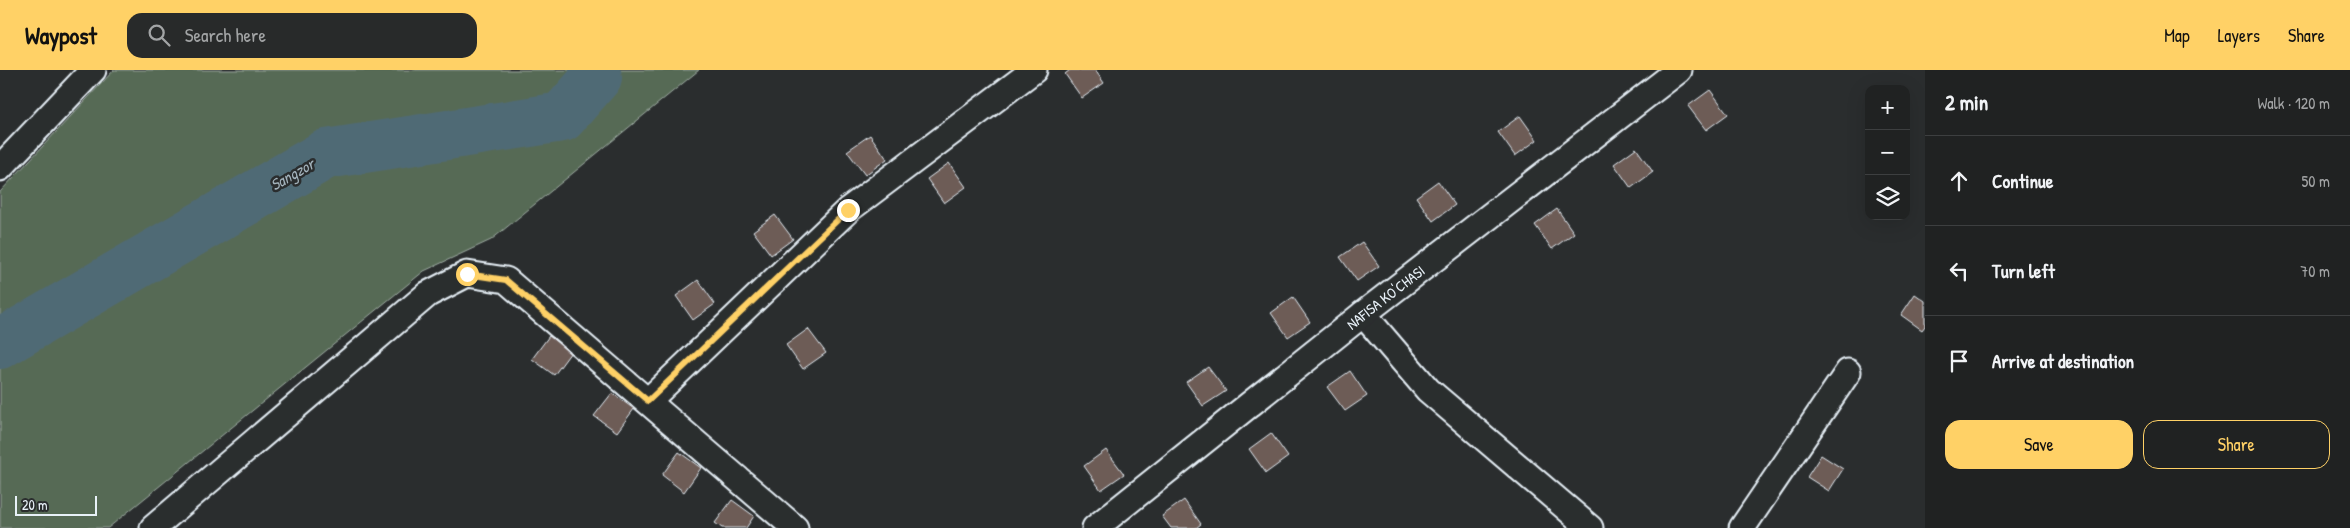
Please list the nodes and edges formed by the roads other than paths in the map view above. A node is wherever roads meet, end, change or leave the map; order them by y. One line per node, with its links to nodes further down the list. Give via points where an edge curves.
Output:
1 (94, 70): 4 (street)
2 (1034, 70): 7 (street, via 848,210)
3 (1680, 70): 5 (street, NAFISA KO'CHASI)
4 (0, 168)
5 (1363, 314): 10 (street, NAFISA KO'CHASI); 11 (street, via 1428,390)
6 (1848, 372): 12 (street)
7 (648, 401): 8 (street, via 506,280 467,274 428,294); 9 (street)
8 (153, 528)
9 (795, 528)
10 (1095, 528)
11 (1588, 528)
12 (1742, 528)

